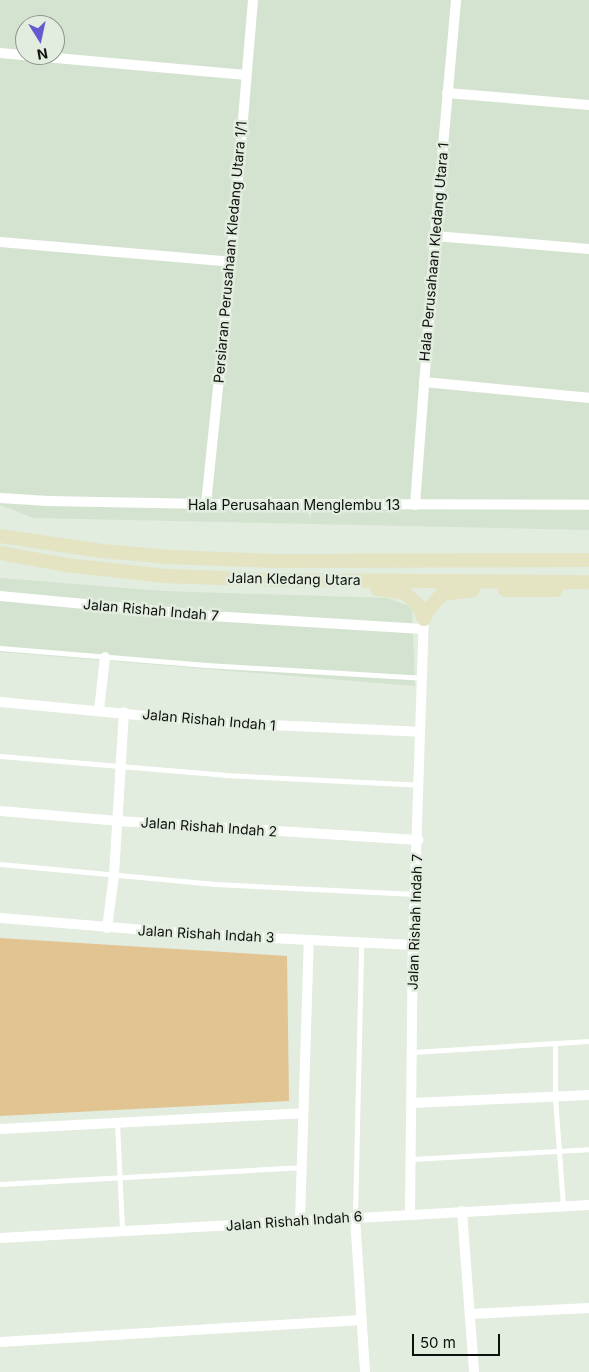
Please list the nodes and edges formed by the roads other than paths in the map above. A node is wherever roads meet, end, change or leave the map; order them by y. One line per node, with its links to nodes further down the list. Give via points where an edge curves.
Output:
1 (253, 0): 4 (street, Persiaran Perusahaan Kledang Utara 1/1)
2 (456, 0): 5 (street, Hala Perusahaan Kledang Utara 1)
3 (0, 53): 4 (street)
4 (246, 75): 10 (street, Persiaran Perusahaan Kledang Utara 1/1)
5 (447, 92): 6 (street); 7 (street, Hala Perusahaan Kledang Utara 1)
6 (589, 105)
7 (435, 236): 9 (street); 11 (street, Hala Perusahaan Kledang Utara 1)
8 (0, 242): 10 (street)
9 (589, 249)
10 (231, 262): 14 (street, Persiaran Perusahaan Kledang Utara 1/1)
11 (424, 382): 12 (street); 16 (street, Hala Perusahaan Kledang Utara 1)
12 (589, 398)
13 (0, 498): 14 (street, Hala Perusahaan Menglembu 13)
14 (206, 504): 16 (street, Hala Perusahaan Menglembu 13)
15 (589, 504): 16 (street, Hala Perusahaan Menglembu 13)
16 (415, 505)
17 (0, 536): 19 (main road, Jalan Kledang Utara, via 170,557 272,561)
18 (1, 553): 20 (main road, Jalan Kledang Utara, via 66,565 165,576)
19 (589, 560)
20 (278, 580): 21 (main road, Jalan Kledang Utara); 24 (main road, via 330,589 397,591 413,598)
21 (589, 582)
22 (589, 588): 24 (main road, via 448,592 436,598)
23 (0, 596): 24 (street, Jalan Rishah Indah 7, via 211,616)
24 (423, 624): 27 (street, Jalan Rishah Indah 7)
25 (0, 648): 26 (lane)
26 (105, 657): 27 (lane); 29 (street)
27 (422, 678): 31 (street, Jalan Rishah Indah 7)
28 (0, 702): 29 (street, Jalan Rishah Indah 1)
29 (100, 710): 30 (street, Jalan Rishah Indah 1)
30 (124, 712): 31 (street, Jalan Rishah Indah 1, via 224,722); 33 (street)
31 (419, 732): 34 (street, Jalan Rishah Indah 7)
32 (0, 756): 33 (lane)
33 (120, 766): 34 (lane); 36 (street)
34 (420, 785): 37 (street, Jalan Rishah Indah 7)
35 (0, 811): 36 (street, Jalan Rishah Indah 2)
36 (118, 821): 37 (street, Jalan Rishah Indah 2); 39 (street)
37 (418, 840): 40 (street, Jalan Rishah Indah 7)
38 (0, 864): 39 (lane)
39 (114, 875): 40 (lane, via 214,884); 42 (street)
40 (416, 894): 45 (street, Jalan Rishah Indah 7)
41 (0, 918): 42 (street, Jalan Rishah Indah 3)
42 (106, 928): 43 (street, Jalan Rishah Indah 3)
43 (310, 940): 44 (street, Jalan Rishah Indah 3); 52 (street)
44 (361, 942): 45 (street, Jalan Rishah Indah 3); 65 (lane)
45 (413, 945): 48 (street, Jalan Rishah Indah 7)
46 (589, 1041): 47 (lane)
47 (555, 1043): 48 (lane); 50 (lane)
48 (413, 1052): 51 (street, Jalan Rishah Indah 7)
49 (589, 1095): 50 (street)
50 (555, 1096): 51 (street); 56 (lane)
51 (413, 1103): 57 (street, Jalan Rishah Indah 7)
52 (303, 1113): 53 (street); 58 (street)
53 (117, 1123): 54 (street); 59 (lane)
54 (0, 1129)
55 (589, 1149): 56 (lane)
56 (559, 1151): 57 (lane); 62 (lane)
57 (412, 1158): 64 (street, Jalan Rishah Indah 7)
58 (301, 1167): 59 (lane); 66 (street)
59 (120, 1177): 60 (lane); 67 (lane)
60 (0, 1184)
61 (589, 1205): 62 (street, Jalan Rishah Indah 6)
62 (563, 1206): 63 (street, Jalan Rishah Indah 6)
63 (462, 1211): 64 (street, Jalan Rishah Indah 6); 70 (street)
64 (410, 1214): 65 (street, Jalan Rishah Indah 6)
65 (355, 1217): 66 (street, Jalan Rishah Indah 6); 71 (street)
66 (300, 1221): 67 (street, Jalan Rishah Indah 6)
67 (122, 1232): 68 (street, Jalan Rishah Indah 6)
68 (0, 1238)
69 (589, 1308): 70 (street)
70 (470, 1314): 74 (street)
71 (361, 1320): 72 (street); 73 (street)
72 (0, 1342)
73 (365, 1372)
74 (474, 1372)

